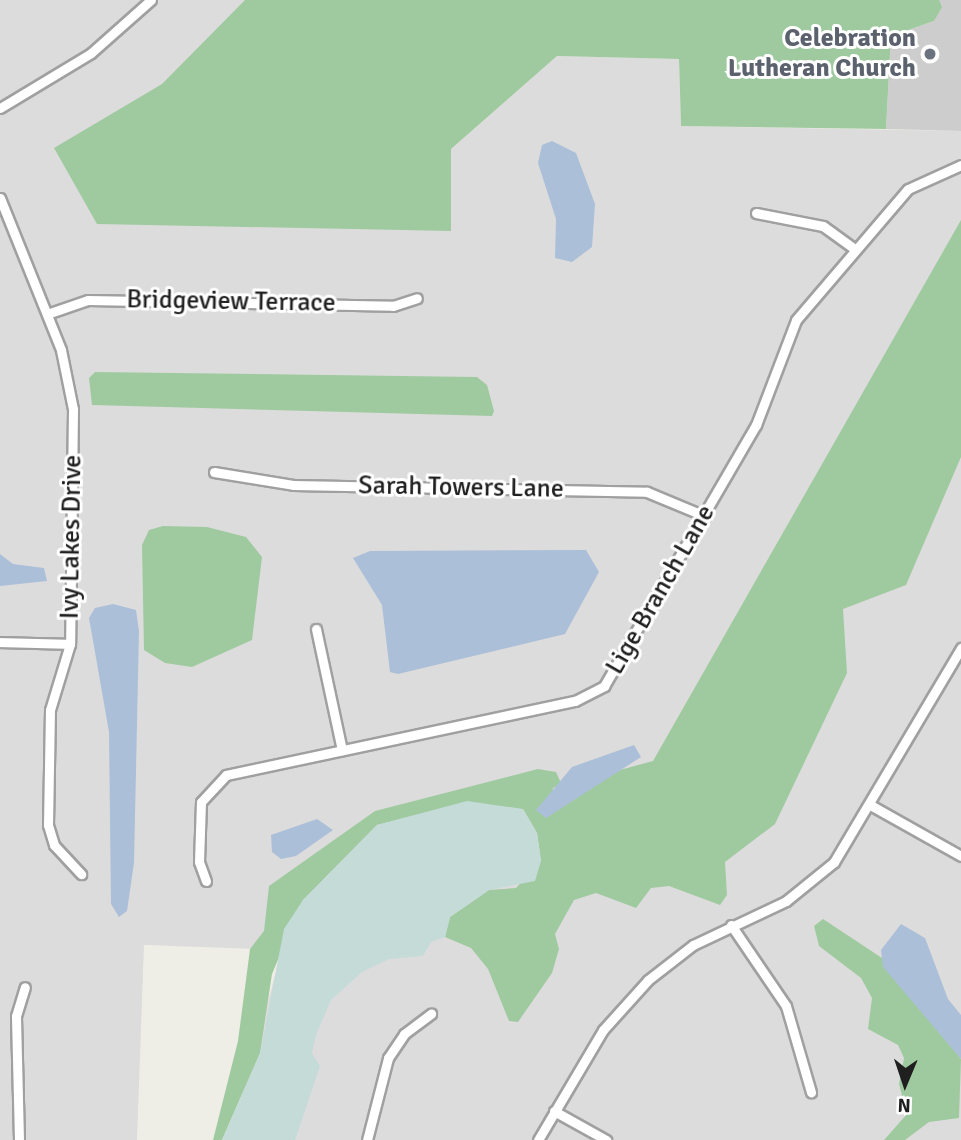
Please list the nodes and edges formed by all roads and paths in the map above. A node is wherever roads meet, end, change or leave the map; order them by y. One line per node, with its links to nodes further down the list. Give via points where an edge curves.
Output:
1 (151, 0): 2 (street, via 91,53)
2 (0, 108)
3 (961, 165): 6 (street, Lige Branch Lane, via 917,182)
4 (0, 198): 8 (street, Ivy Lakes Drive)
5 (756, 213): 6 (street, via 823,226)
6 (855, 249): 10 (street, Lige Branch Lane, via 787,334 756,425)
7 (416, 298): 8 (street, Bridgeview Terrace, via 393,306 88,300)
8 (47, 314): 13 (street, Ivy Lakes Drive, via 73,409)
9 (214, 472): 10 (street, Sarah Towers Lane, via 293,485 647,492)
10 (705, 516): 15 (street, Lige Branch Lane, via 619,667 594,693)
11 (316, 629): 15 (street)
12 (0, 642): 13 (street)
13 (70, 644): 18 (street, Ivy Lakes Drive, via 50,710 48,825 54,845)
14 (961, 648): 16 (street)
15 (342, 750): 19 (street, Lige Branch Lane, via 215,782 200,815 199,862)
16 (872, 806): 17 (street); 20 (street, via 822,873 786,901)
17 (961, 856)
18 (81, 874)
19 (206, 881)
20 (732, 925): 23 (street, via 786,1006); 24 (street, via 672,960 634,993 603,1030)
21 (25, 987): 25 (street, via 16,1016)
22 (431, 1014): 26 (street, via 404,1034 388,1058)
23 (811, 1092)
24 (554, 1111): 27 (street); 28 (street)
25 (19, 1140)
26 (368, 1140)
27 (538, 1140)
28 (606, 1140)

